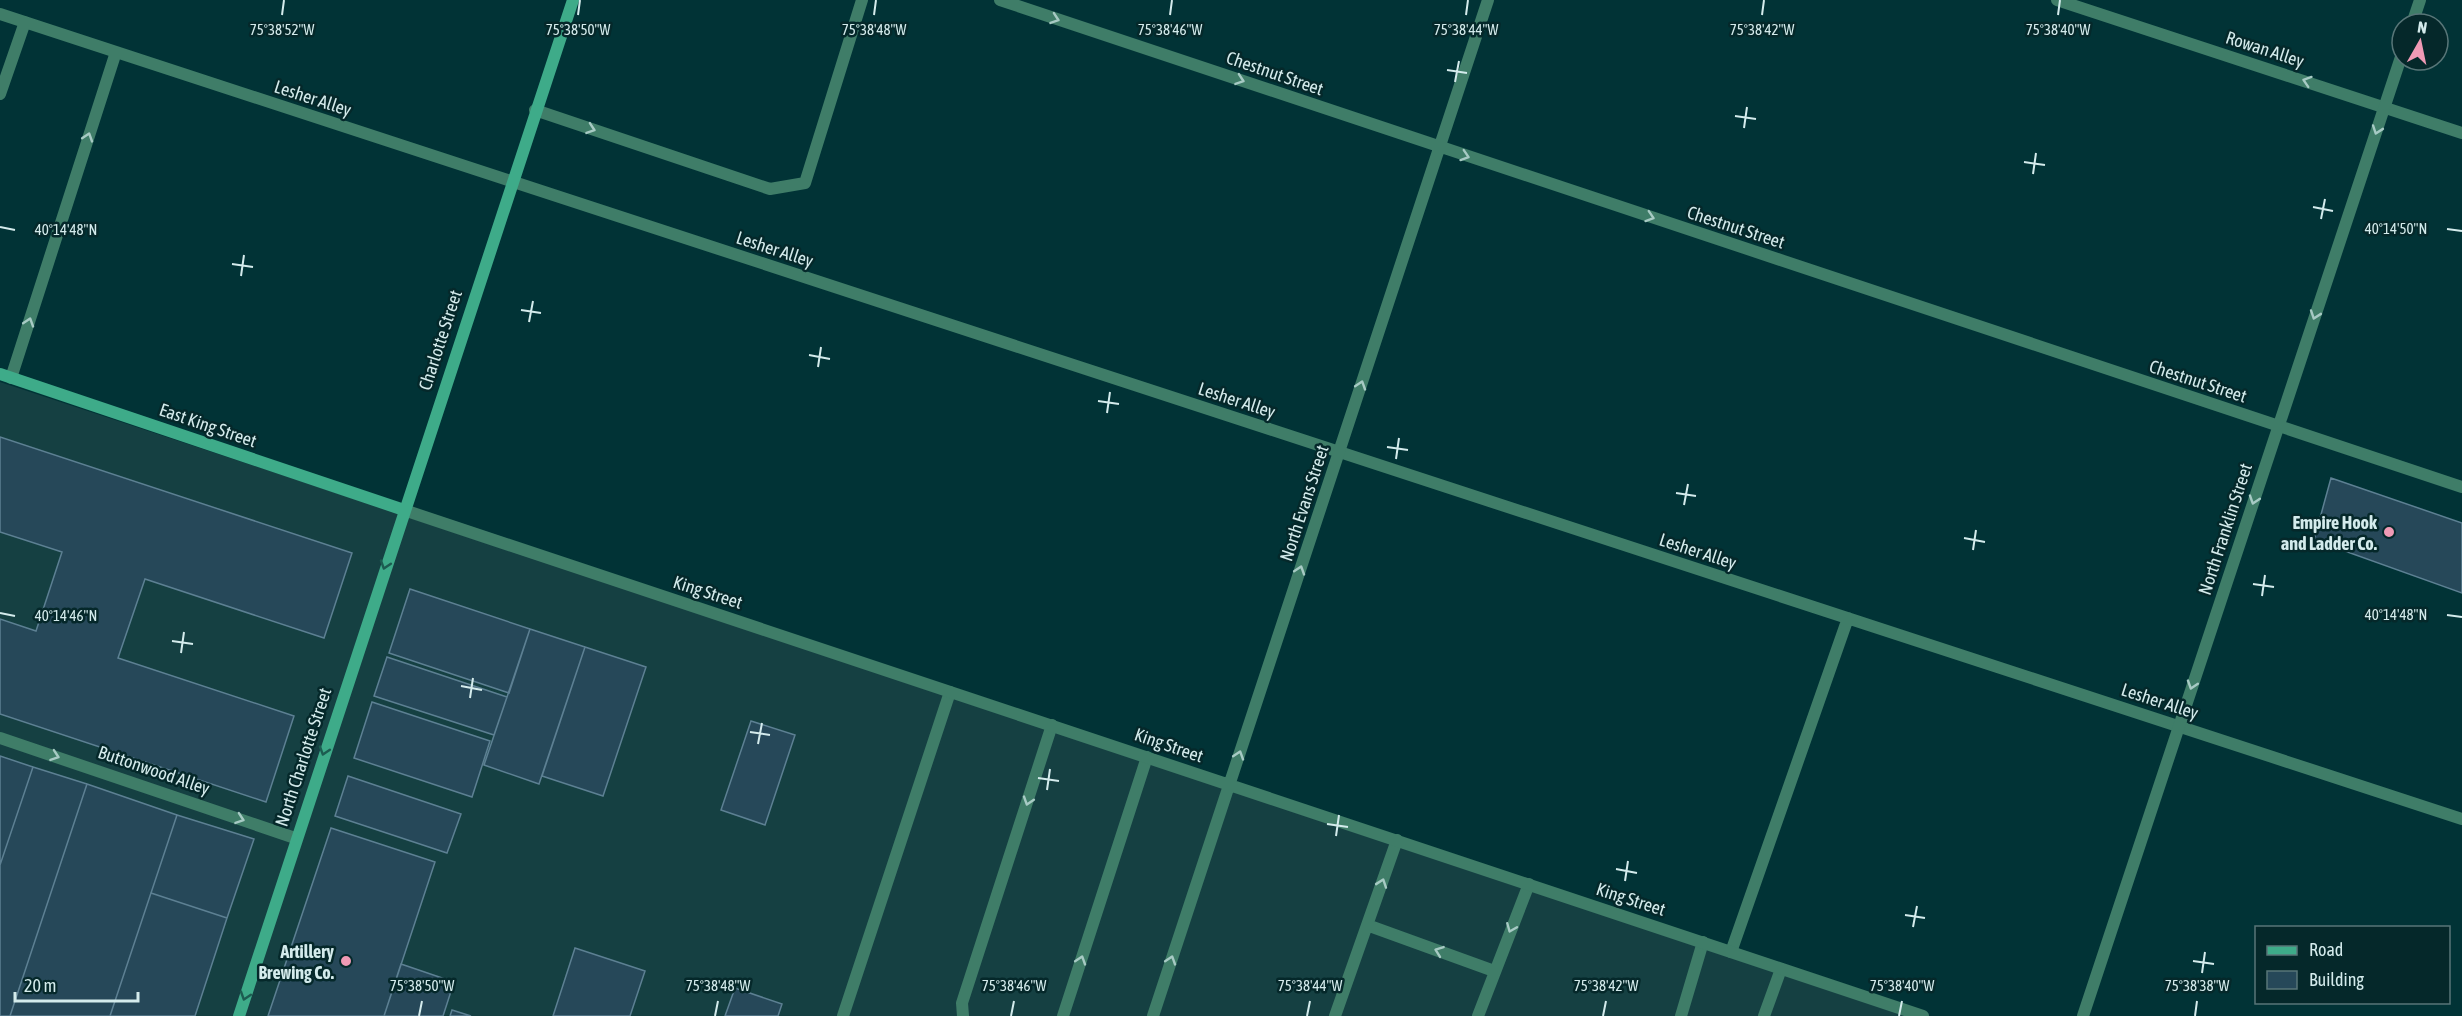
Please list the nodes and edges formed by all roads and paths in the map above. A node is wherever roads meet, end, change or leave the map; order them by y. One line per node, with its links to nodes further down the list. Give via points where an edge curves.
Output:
1 (573, 0): 12 (main road)
2 (862, 0): 12 (street, one-way to 2, via 770,189 805,183)
3 (1000, 0): 14 (street, Chestnut Street, one-way to 14)
4 (1488, 0): 14 (street, North Evans Street)
5 (2057, 0): 11 (street, Rowan Alley, one-way to 5)
6 (0, 14): 7 (street, Lesher Alley)
7 (25, 22): 8 (street, Lesher Alley); 10 (street)
8 (116, 52): 15 (street, Lesher Alley); 16 (street, one-way to 8)
9 (2396, 72): 11 (street, North Franklin Street)
10 (0, 94)
11 (2385, 107): 13 (street, Rowan Alley); 17 (street, North Franklin Street, one-way to 17)
12 (535, 110): 15 (main road)
13 (2462, 132)
14 (1438, 147): 17 (street, Chestnut Street, one-way to 17); 18 (street, North Evans Street, one-way to 14)
15 (511, 181): 18 (street, Lesher Alley); 20 (main road, Charlotte Street)
16 (5, 376): 20 (main road, East King Street)
17 (2278, 426): 19 (street, Chestnut Street); 24 (street, North Franklin Street, one-way to 24)
18 (1339, 452): 21 (street, Lesher Alley); 27 (street, North Evans Street, one-way to 18)
19 (2462, 487)
20 (404, 510): 22 (street, King Street); 29 (main road, North Charlotte Street, one-way to 29)
21 (1848, 618): 24 (street, Lesher Alley); 34 (street)
22 (950, 692): 23 (street, King Street); 38 (street)
23 (1052, 725): 26 (street, King Street); 39 (street, one-way to 39, via 962,1003)
24 (2179, 726): 28 (street, Lesher Alley); 47 (street, North Franklin Street)
25 (0, 738): 29 (street, Buttonwood Alley, one-way to 29)
26 (1147, 757): 27 (street, King Street); 40 (street, one-way to 26)
27 (1230, 785): 30 (street, King Street); 41 (street, North Evans Street, one-way to 27)
28 (2462, 819)
29 (296, 838): 37 (main road, North Charlotte Street, one-way to 37)
30 (1397, 840): 31 (street, King Street); 32 (street, one-way to 30)
31 (1529, 884): 33 (street, King Street); 36 (street, one-way to 36)
32 (1367, 925): 36 (street, one-way to 32); 42 (street)
33 (1703, 942): 34 (street, King Street); 44 (street)
34 (1731, 952): 35 (street, King Street)
35 (1781, 969): 45 (street); 46 (street, King Street)
36 (1494, 971): 43 (street)
37 (238, 1016)
38 (843, 1016)
39 (963, 1016)
40 (1063, 1016)
41 (1153, 1016)
42 (1335, 1016)
43 (1478, 1016)
44 (1681, 1016)
45 (1764, 1016)
46 (1923, 1016)
47 (2083, 1016)

